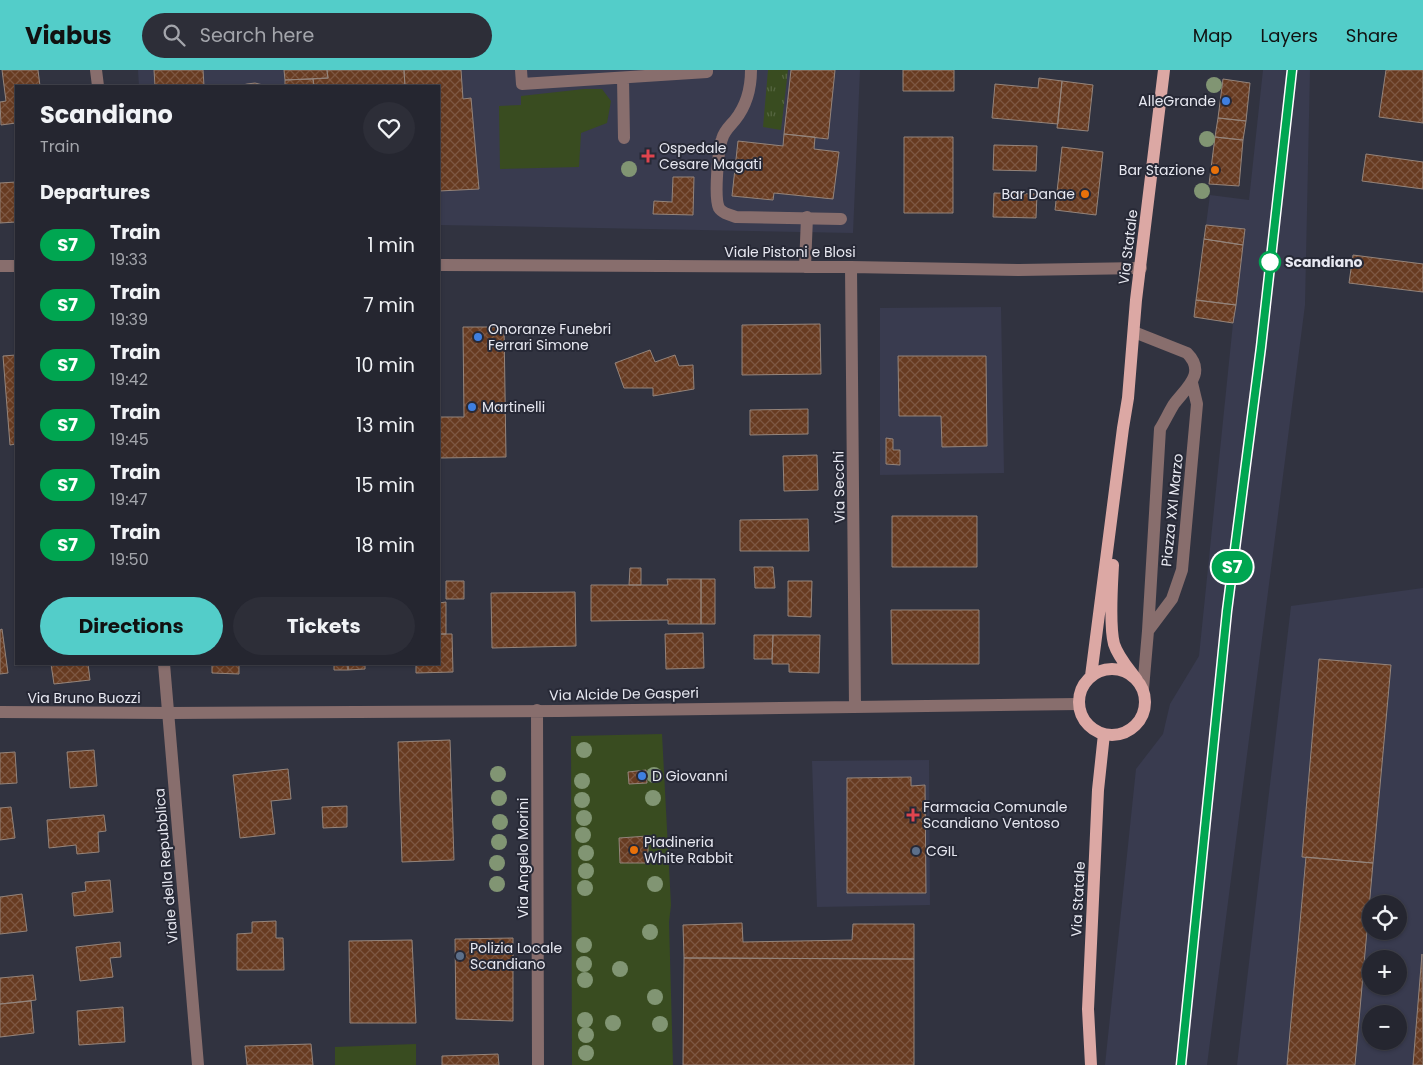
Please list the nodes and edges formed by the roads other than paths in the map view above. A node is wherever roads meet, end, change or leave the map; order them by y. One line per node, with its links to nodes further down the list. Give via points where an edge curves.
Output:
1 (96, 70): 7 (street)
2 (522, 70): 6 (street, via 522,84)
3 (707, 70): 6 (street)
4 (751, 70): 9 (street, via 746,104 722,139 717,173 720,209 736,217)
5 (1164, 70): 16 (main road, Via Statale)
6 (623, 78): 8 (street)
7 (98, 85)
8 (624, 138)
9 (807, 218): 10 (street); 14 (street)
10 (841, 219)
11 (440, 265): 14 (street, Viale Pistoni e Blosi)
12 (0, 266): 13 (street)
13 (15, 266)
14 (805, 267): 15 (street, Viale Pistoni e Blosi)
15 (851, 267): 16 (street, Viale Pistoni e Blosi); 25 (street, Via Secchi)
16 (1141, 268): 17 (main road, Via Statale)
17 (1134, 332): 18 (street, Piazza XXI Marzo, via 1187,353 1196,367); 19 (main road, Via Statale)
18 (1192, 383): 20 (street, Piazza XXI Marzo, via 1160,429); 20 (street, Piazza XXI Marzo, via 1198,404 1182,570 1172,599)
19 (1123, 428): 22 (main road); 23 (main road, via 1112,614 1114,644)
20 (1148, 631): 23 (street, Piazza XXI Marzo)
21 (164, 665): 28 (street, Viale della Repubblica)
22 (1091, 676): 23 (main road, via 1100,671 1120,670 1129,673); 24 (main road, via 1082,689)
23 (1140, 685): 29 (main road, via 1145,710 1137,723 1125,732)
24 (1079, 704): 25 (street, Via Alcide De Gasperi); 29 (main road, via 1087,723)
25 (856, 707): 26 (street, Via Alcide De Gasperi)
26 (537, 710): 28 (street, Via Alcide De Gasperi); 31 (street, Via Angelo Morini)
27 (0, 712): 28 (street, Via Bruno Buozzi)
28 (169, 713): 30 (street, Viale della Repubblica)
29 (1104, 734): 32 (main road, Via Statale, via 1098,790 1088,1009)
30 (198, 1065)
31 (538, 1065)
32 (1091, 1065)

